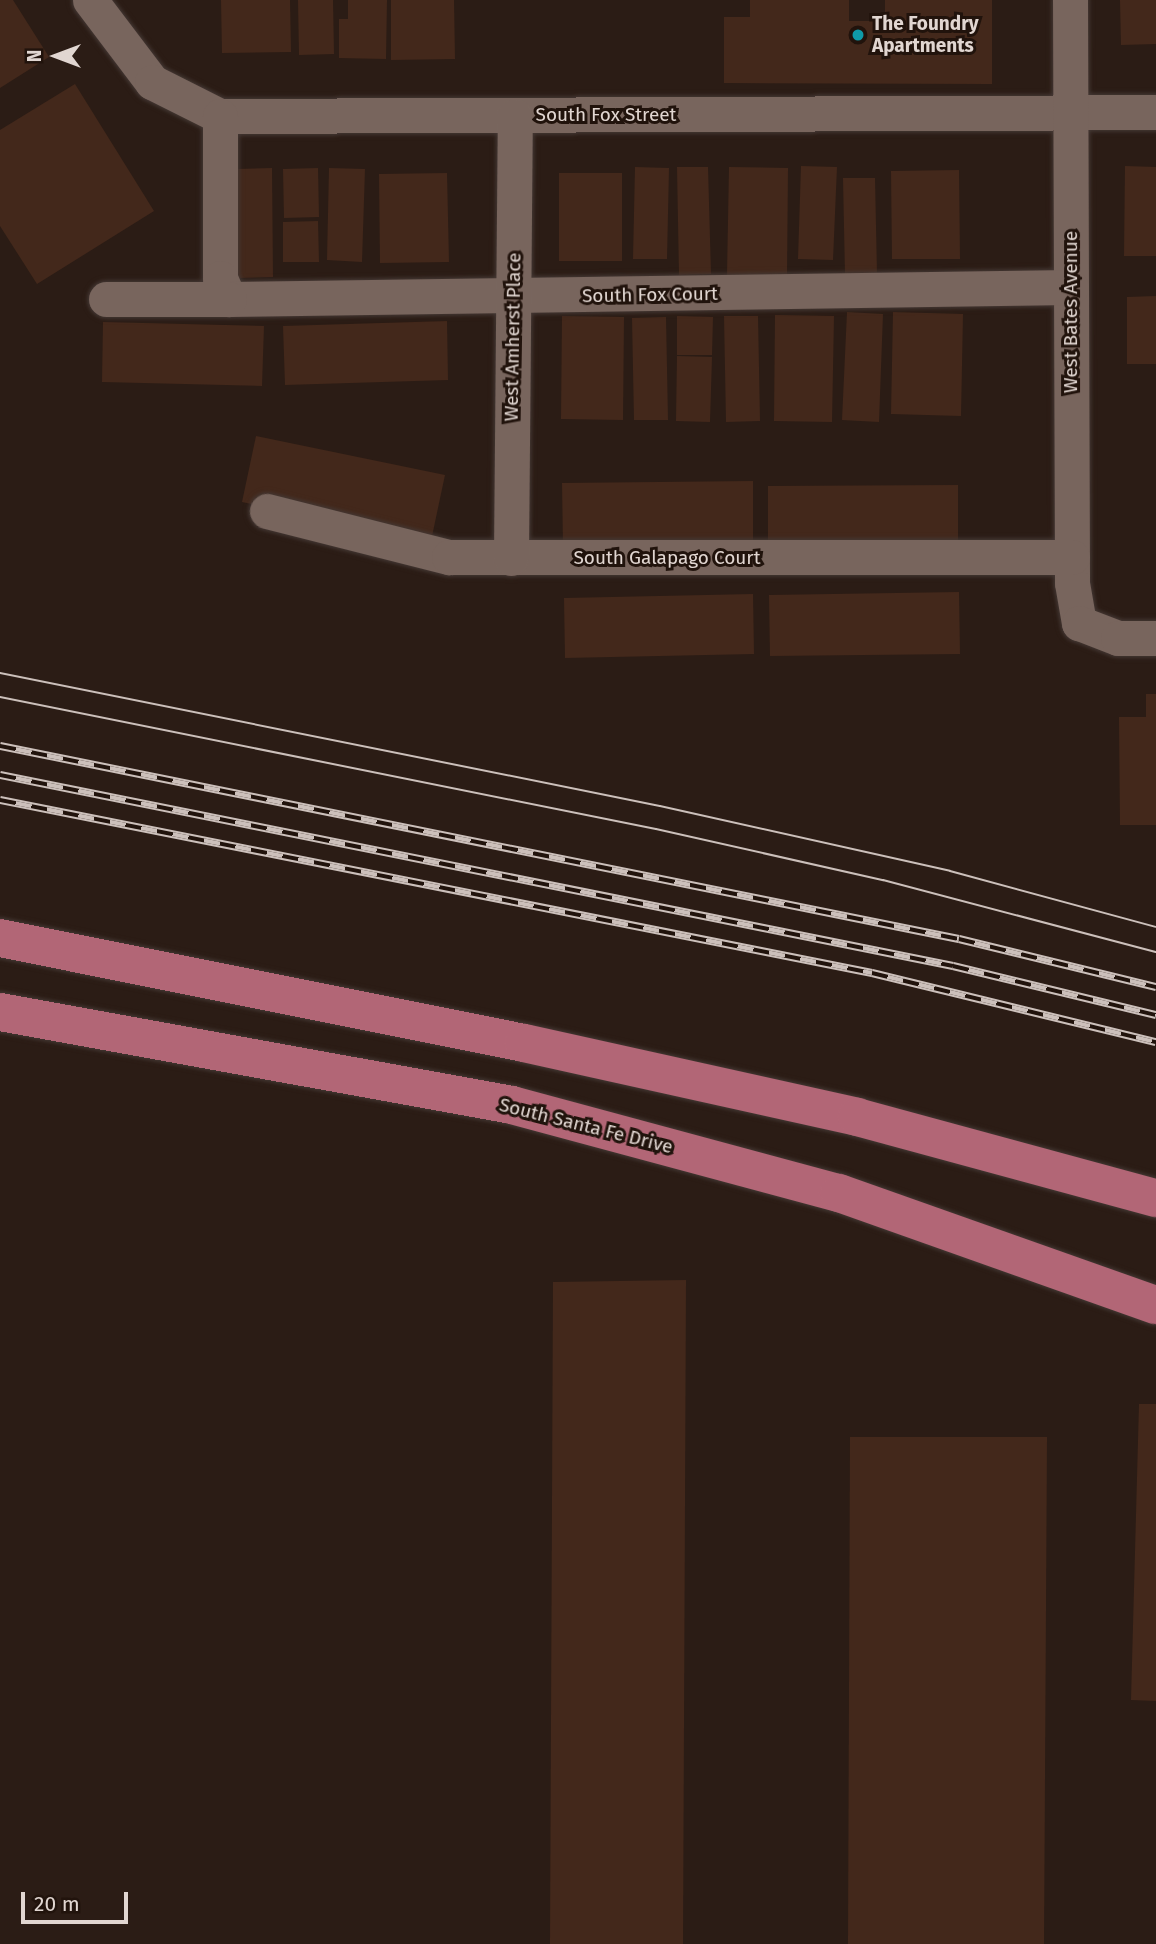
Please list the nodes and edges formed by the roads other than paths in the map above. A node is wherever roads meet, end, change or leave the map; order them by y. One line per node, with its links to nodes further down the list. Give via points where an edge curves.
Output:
1 (1070, 0): 4 (street, West Bates Avenue)
2 (94, 7): 5 (street, South Fox Street, via 152,82)
3 (1156, 112): 4 (street, South Fox Street)
4 (1070, 113): 6 (street, South Fox Street); 7 (street, West Bates Avenue)
5 (220, 116): 6 (street, South Fox Street); 10 (street, via 220,278)
6 (515, 116): 8 (street, West Amherst Place)
7 (1071, 287): 8 (street, South Fox Court); 12 (street, West Bates Avenue)
8 (513, 297): 10 (street, South Fox Court); 13 (street, West Amherst Place)
9 (106, 299): 10 (street, South Fox Court)
10 (229, 299)
11 (267, 510): 13 (street, South Galapago Court, via 449,557)
12 (1072, 557): 13 (street, South Galapago Court); 14 (street, West Bates Avenue, via 1079,623 1118,638)
13 (511, 558)
14 (1156, 638)
15 (0, 938): 17 (highway, via 831,1111)
16 (0, 1012): 18 (highway, South Santa Fe Drive, via 513,1105 839,1192)
17 (1156, 1198)
18 (1156, 1305)

